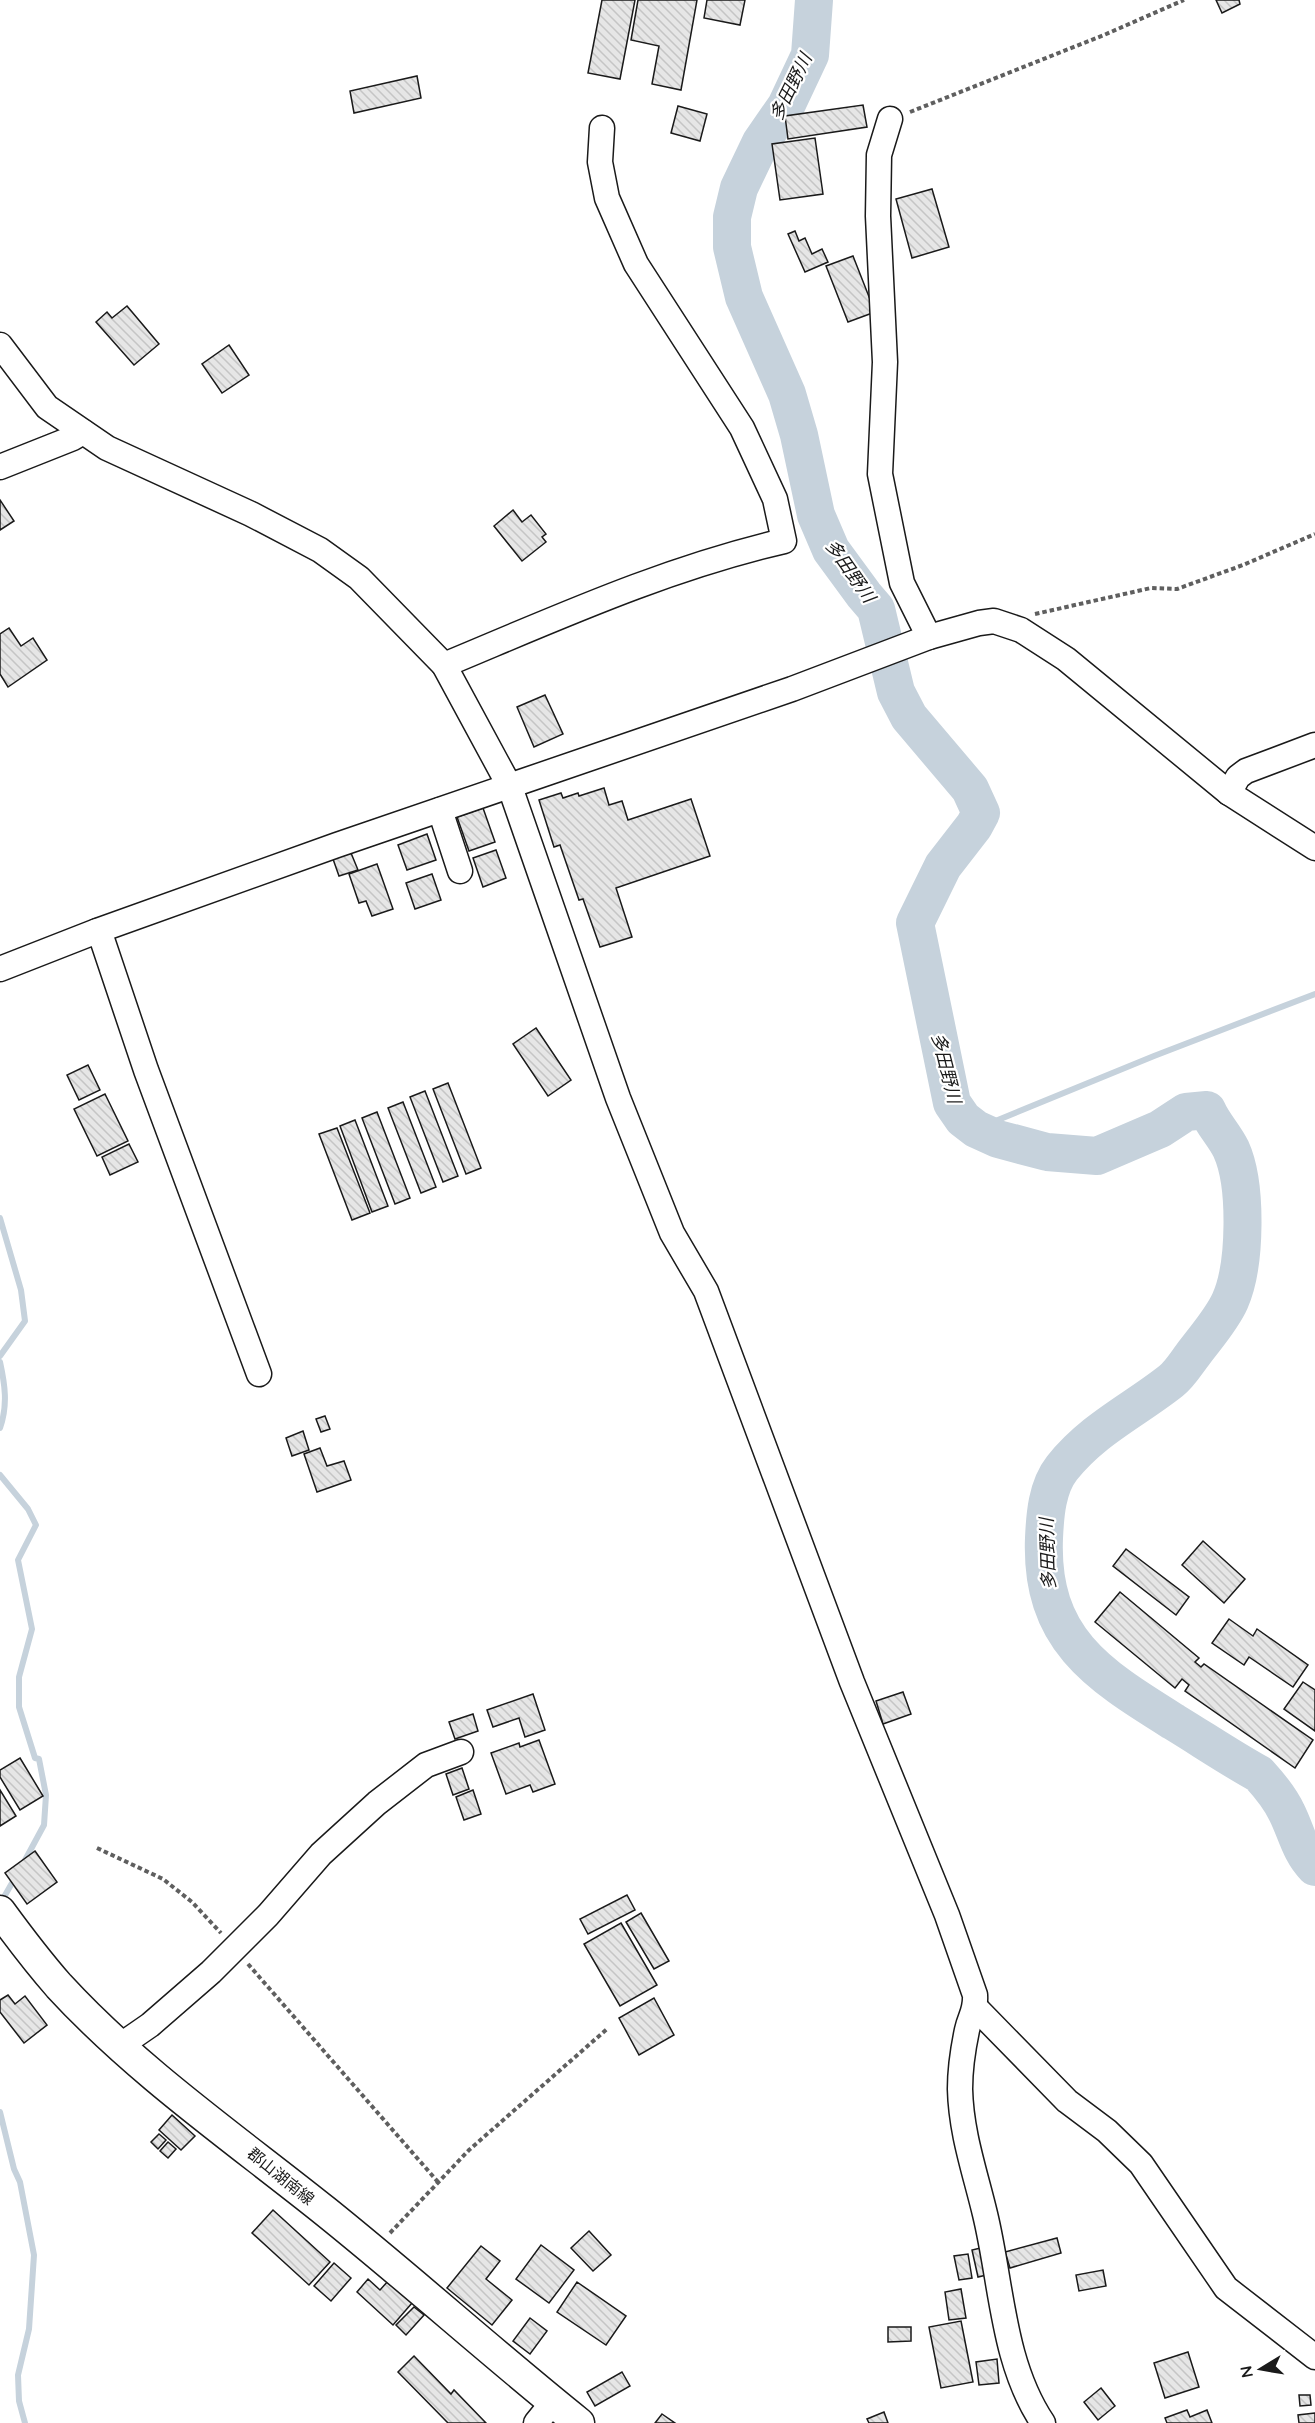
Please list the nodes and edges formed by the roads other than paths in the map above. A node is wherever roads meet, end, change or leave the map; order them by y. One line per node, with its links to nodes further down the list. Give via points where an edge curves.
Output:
1 (890, 119): 6 (street, via 879,154 885,362 880,474 902,583)
2 (602, 128): 7 (street, via 600,162 608,198 636,264 741,428 775,499 784,541 678,570)
3 (0, 345): 4 (street, via 47,407)
4 (83, 432): 5 (street); 7 (street, via 107,448 320,550 359,578)
5 (0, 467)
6 (929, 638): 9 (street); 10 (street, via 994,621 1035,638)
7 (444, 665): 9 (street)
8 (1315, 745): 10 (street, via 1246,771)
9 (510, 787): 11 (street); 19 (street, via 618,1098 672,1233 706,1291 852,1682 947,1915 975,1995)
10 (1229, 793): 12 (street)
11 (440, 810): 13 (street); 14 (street)
12 (1315, 848)
13 (460, 871)
14 (97, 931): 15 (street); 16 (street)
15 (0, 969)
16 (259, 1374)
17 (461, 1752): 20 (street, via 426,1765 377,1803 321,1854 235,1949 150,2025)
18 (0, 1911): 20 (main road, 郡山湖南線, via 60,1986)
19 (975, 2007): 21 (street, via 1067,2101 1107,2131 1141,2164 1226,2288); 24 (street, via 968,2026 960,2088 969,2158 985,2214 1016,2372)
20 (121, 2045): 22 (main road, 郡山湖南線, via 373,2251)
21 (1315, 2357)
22 (545, 2413): 23 (main road, 郡山湖南線)
23 (579, 2423)
24 (1043, 2423)

